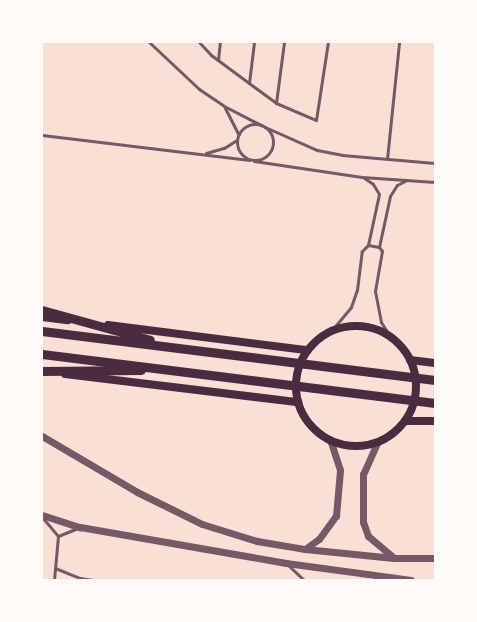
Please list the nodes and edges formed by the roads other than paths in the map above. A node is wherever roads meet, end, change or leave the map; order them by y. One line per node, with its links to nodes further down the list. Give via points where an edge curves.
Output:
1 (149, 42): 11 (lane, via 175,69)
2 (199, 42): 8 (lane)
3 (220, 42): 8 (lane)
4 (254, 42): 9 (lane)
5 (284, 42): 10 (lane)
6 (328, 42): 10 (lane, via 316,120)
7 (399, 42): 18 (lane)
8 (218, 60): 9 (lane)
9 (249, 83): 10 (lane)
10 (276, 103)
11 (224, 106): 12 (lane); 15 (lane)
12 (261, 125): 13 (lane); 15 (lane, via 248,126)
13 (265, 127): 18 (lane, via 317,150); 20 (lane, via 270,132 274,145 267,156)
14 (42, 135): 17 (lane)
15 (239, 135): 16 (lane)
16 (237, 140): 17 (lane, via 224,148); 19 (lane, via 240,152)
17 (204, 153): 19 (lane)
18 (387, 159): 21 (lane)
19 (250, 160): 20 (lane)
20 (254, 160): 22 (lane)
21 (435, 162)
22 (362, 177): 23 (lane); 25 (lane, via 373,184 379,194)
23 (408, 180): 24 (lane); 26 (lane, via 397,185 390,196)
24 (435, 182)
25 (368, 245): 26 (lane); 30 (lane, via 362,251 357,290 351,307)
26 (379, 247): 31 (lane, via 382,251 375,291 381,322)
27 (42, 310): 32 (highway)
28 (42, 317): 33 (main road)
29 (42, 331): 32 (highway)
30 (331, 331): 31 (main road, via 346,326 361,326); 33 (main road)
31 (390, 336): 35 (main road, via 402,347)
32 (176, 347): 39 (highway)
33 (307, 350): 40 (main road, via 299,366 296,384)
34 (42, 354): 37 (highway)
35 (410, 360): 36 (main road); 43 (main road, via 416,375 416,392 413,407)
36 (435, 363)
37 (177, 370): 38 (highway); 41 (highway)
38 (42, 371): 40 (main road)
39 (435, 380)
40 (298, 402): 45 (main road, via 305,418 317,432)
41 (435, 403)
42 (435, 421): 43 (main road)
43 (405, 422): 46 (main road, via 393,434)
44 (44, 438): 50 (street, via 137,492 202,524 257,540)
45 (330, 440): 46 (main road, via 351,446); 50 (street, via 340,470 336,516 319,539)
46 (377, 443): 51 (street, via 363,474 363,522 368,536)
47 (42, 516): 48 (street); 49 (lane)
48 (80, 527): 49 (lane); 53 (street)
49 (58, 536): 54 (lane)
50 (305, 549): 51 (street)
51 (394, 558): 52 (street)
52 (435, 558)
53 (286, 563): 55 (street); 58 (lane)
54 (55, 568): 56 (lane); 57 (lane, via 80,578)
55 (386, 579): 59 (street)
56 (54, 580)
57 (93, 580)
58 (304, 580)
59 (411, 580)

